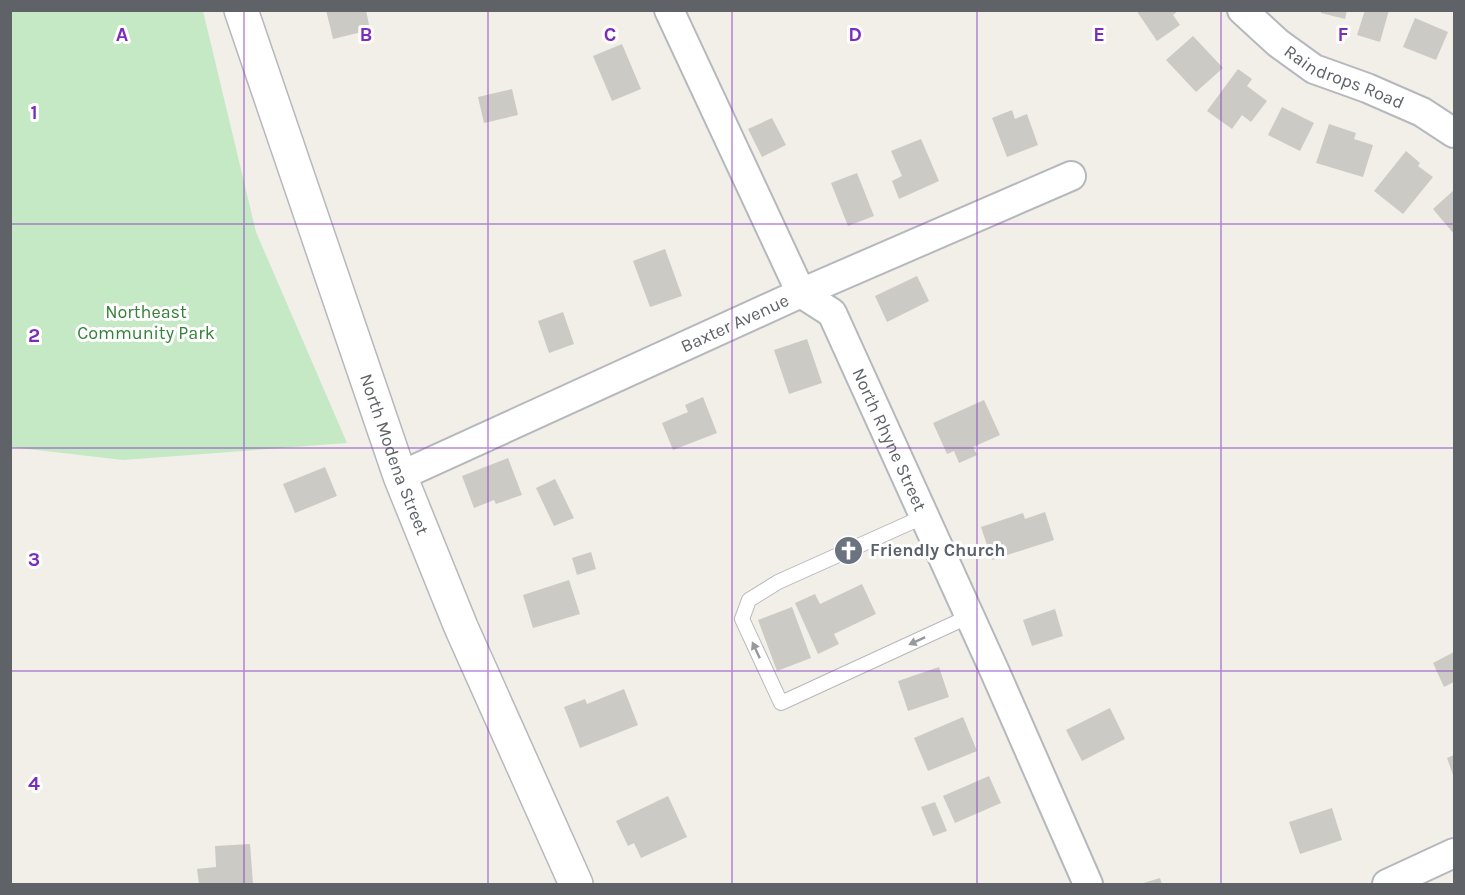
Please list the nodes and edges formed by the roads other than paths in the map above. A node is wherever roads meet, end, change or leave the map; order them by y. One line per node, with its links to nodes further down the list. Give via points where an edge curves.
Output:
1 (241, 10): 7 (street, North Modena Street)
2 (669, 10): 6 (street)
3 (1242, 10): 4 (street, Raindrops Road, via 1314,69 1422,112)
4 (1455, 133)
5 (1071, 176): 6 (street, Baxter Avenue)
6 (801, 293): 7 (street, Baxter Avenue); 8 (street, North Rhyne Street, via 832,313)
7 (400, 476): 11 (street, North Modena Street, via 461,627)
8 (925, 516): 9 (street, North Rhyne Street); 9 (lane, one-way to 8, via 781,703 742,619 749,600 778,582)
9 (970, 616): 12 (street, North Rhyne Street)
10 (1455, 853): 13 (street)
11 (576, 885)
12 (1088, 885)
13 (1386, 885)

